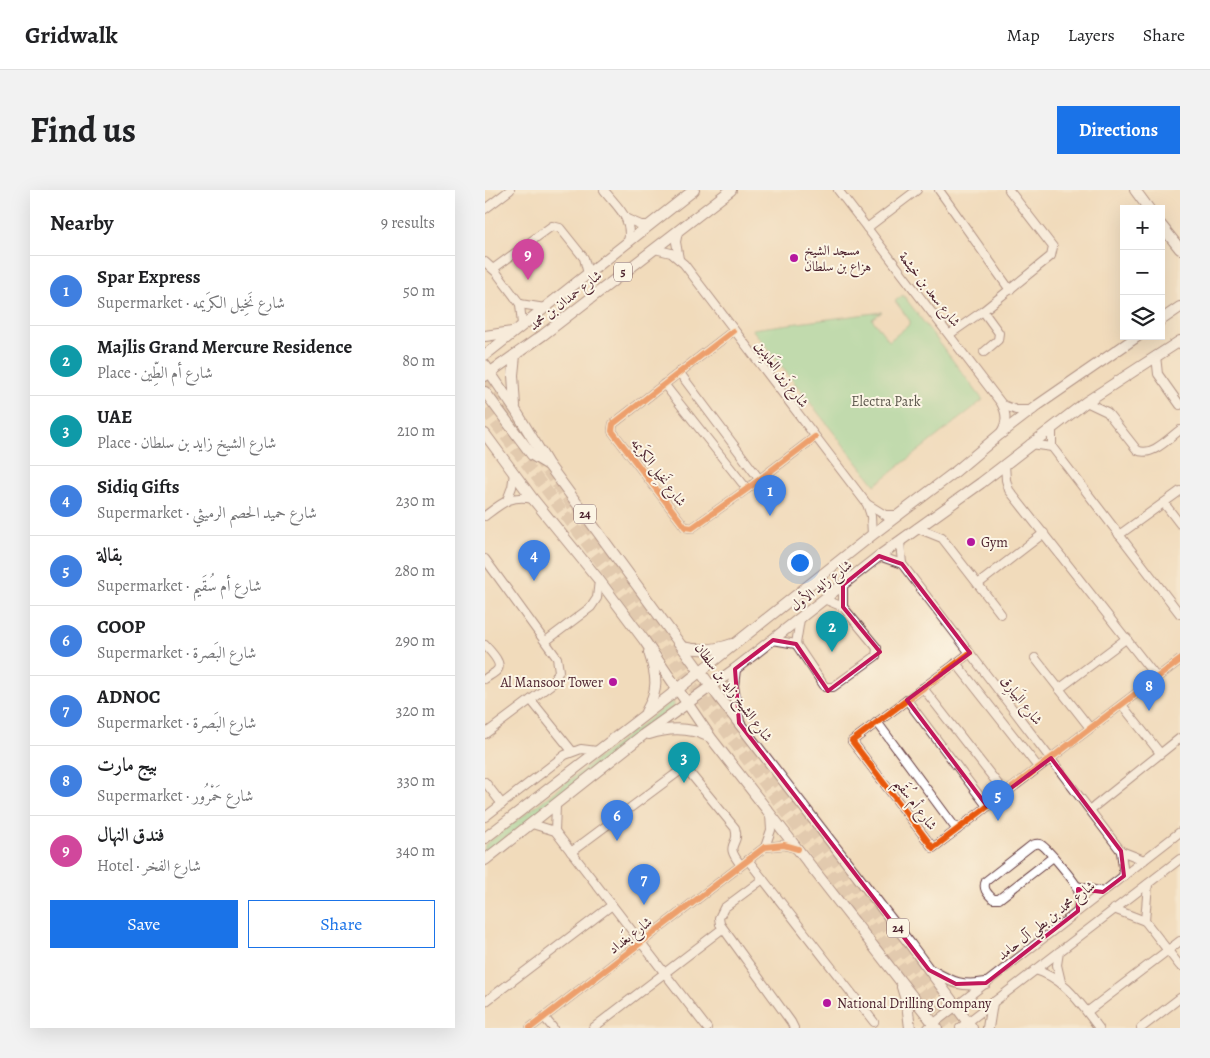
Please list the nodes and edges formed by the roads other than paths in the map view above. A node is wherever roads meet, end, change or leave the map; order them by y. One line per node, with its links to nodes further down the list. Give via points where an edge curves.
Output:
1 (509, 190): 11 (street)
2 (604, 190): 12 (street)
3 (694, 190): 13 (main road, شارع حمدان بن محمد / 5)
4 (731, 190): 16 (main road, شارع حمدان بن محمد / 5)
5 (837, 190): 14 (street, شارع سعد بن خيثمة)
6 (917, 190): 14 (street)
7 (939, 190): 26 (street)
8 (1009, 190): 26 (street, via 1053,247 1051,256)
9 (1135, 190): 10 (main road)
10 (1146, 205)
11 (485, 208)
12 (627, 219): 13 (street); 17 (street)
13 (650, 225): 17 (main road, شارع حمدان بن محمد / 5)
14 (867, 228): 34 (street, شارع سعد بن خيثمة)
15 (1165, 230): 19 (main road)
16 (677, 232): 18 (main road, شارع حمدان بن محمد / 5); 21 (street)
17 (628, 242): 23 (main road, شارع حمدان بن محمد / 5)
18 (655, 249): 21 (street, شارع زَين العَابِدين, via 671,252); 40 (main road, شارع حمدان بن محمد / 5)
19 (1180, 249)
20 (584, 258): 23 (street); 24 (street, via 560,228 552,226); 25 (street)
21 (679, 259): 33 (street, شارع زَين العَابِدين)
22 (485, 262): 24 (street)
23 (600, 265): 25 (main road, شارع حمدان بن محمد / 5)
24 (493, 269): 27 (street)
25 (588, 274): 29 (main road, شارع حمدان بن محمد / 5)
26 (1009, 290): 30 (street)
27 (521, 304): 29 (street); 32 (street)
28 (1180, 307): 31 (main road)
29 (545, 308): 32 (main road, شارع حمدان بن محمد / 5)
30 (983, 311): 34 (street); 38 (street, via 999,333 998,340)
31 (1165, 317)
32 (519, 328): 35 (main road); 39 (main road, شارع حمدان بن محمد / 5)
33 (733, 331): 43 (street, شارع نَخِيل الكرَيمه); 55 (street, شارع زَين العَابِدين)
34 (950, 334): 47 (street, شارع سعد بن خيثمة)
35 (485, 336)
36 (1132, 340): 49 (main road, شارع زايد الأول)
37 (1180, 341): 41 (main road, شارع زايد الأول)
38 (984, 352)
39 (485, 355)
40 (515, 355): 42 (main road, شارع حمدان بن محمد / 5); 50 (main road, via 513,384)
41 (1156, 356): 46 (main road, شارع زايد الأول); 48 (street, via 1158,374)
42 (487, 371): 50 (main road, شارع الشيخ زايد بن سلطان / 24)
43 (679, 372): 44 (street, شارع نَخِيل الكرَيمه); 61 (street)
44 (664, 384): 62 (street); 62 (street, شارع نَخِيل الكرَيمه, via 613,424 612,430 685,527 692,528)
45 (485, 392): 58 (main road, via 532,455)
46 (1086, 402): 51 (main road, شارع زايد الأول); 52 (street, via 1107,412 1142,452 1150,452)
47 (1001, 403): 49 (street, via 1017,410); 53 (street, via 1006,417)
48 (1180, 405)
49 (1033, 410): 53 (main road, شارع زايد الأول)
50 (516, 411): 58 (main road, شارع الشيخ زايد بن سلطان / 24)
51 (1052, 428): 56 (main road, شارع زايد الأول); 57 (street)
52 (1180, 430)
53 (999, 435): 68 (main road, شارع زايد الأول)
54 (487, 437): 60 (main road, 24)
55 (815, 437): 61 (street, شارع نَخِيل الكرَيمه); 67 (street, شارع زَين العَابِدين)
56 (1030, 444): 57 (street); 59 (main road, شارع زايد الأول)
57 (1052, 447): 74 (street)
58 (548, 464): 96 (main road, شارع الشيخ زايد بن سلطان / 24)
59 (1005, 464): 71 (main road, شارع زايد الأول); 72 (street, via 1009,490)
60 (513, 473): 64 (main road, 24); 65 (street)
61 (760, 480): 62 (street, شارع نَخِيل الكرَيمه)
62 (747, 489)
63 (1180, 491): 66 (street)
64 (533, 499): 65 (street); 81 (main road, 24)
65 (507, 500): 69 (street)
66 (1163, 503): 70 (street); 74 (street)
67 (867, 504): 68 (street, شارع زَين العَابِدين, via 885,515); 73 (street, شارع زَين العَابِدين)
68 (899, 515): 73 (main road, شارع زايد الأول)
69 (485, 516)
70 (1180, 524)
71 (917, 528): 75 (main road, شارع زايد الأول); 82 (street, via 942,538)
72 (1043, 533): 82 (street); 90 (street)
73 (872, 535): 89 (main road, شارع زايد الأول)
74 (1119, 535): 87 (street)
75 (901, 541): 76 (main road, شارع زايد الأول); 78 (street)
76 (879, 556): 78 (street); 83 (main road, شارع زايد الأول)
77 (485, 559): 79 (street)
78 (902, 564): 97 (street, شارع البَيارِق)
79 (493, 570): 80 (street); 93 (street)
80 (485, 576)
81 (599, 580): 91 (main road, 24); 93 (street, via 599,593 591,607)
82 (978, 584): 86 (street)
83 (843, 585): 84 (main road, شارع زايد الأول); 85 (street)
84 (824, 600): 85 (street); 88 (main road, شارع زايد الأول)
85 (843, 607): 95 (street, via 877,648 876,656 829,688 825,687)
86 (1001, 614)
87 (1180, 614)
88 (800, 619): 92 (main road, شارع زايد الأول); 95 (street)
89 (741, 638): 96 (main road, via 715,649); 102 (main road, شارع زايد الأول)
90 (1127, 638): 103 (street); 108 (street)
91 (644, 640): 107 (main road, 24); 113 (main road, via 656,688)
92 (773, 640): 95 (street); 101 (main road, شارع زايد الأول)
93 (546, 641): 109 (street, via 557,658 559,671 553,683)
94 (485, 644): 104 (street, via 496,659 498,669)
95 (796, 644)
96 (683, 647): 102 (main road, شارع الشيخ زايد بن سلطان / 24)
97 (970, 652): 100 (street, شارع أم سُقَيم); 124 (street, شارع البَيارِق)
98 (1035, 658): 108 (street)
99 (1180, 660): 103 (street, شارع أم سُقَيم)
100 (956, 662): 106 (street, شارع أم سُقَيم); 125 (street)
101 (735, 669): 105 (main road, شارع زايد الأول); 115 (main road, via 733,686)
102 (701, 670): 105 (main road, شارع الشيخ زايد بن سلطان / 24); 107 (main road, شارع زايد الأول)
103 (1157, 678): 112 (street, شارع أم سُقَيم)
104 (485, 679)
105 (711, 685): 111 (main road, شارع زايد الأول); 115 (main road, شارع الشيخ زايد بن سلطان / 24)
106 (923, 688): 110 (street, شارع أم سُقَيم); 127 (street)
107 (678, 689): 111 (main road, 24); 113 (main road, شارع زايد الأول)
108 (1059, 689): 116 (street)
109 (531, 700): 117 (street); 122 (street)
110 (907, 700): 114 (street, شارع أم سُقَيم); 130 (street)
111 (687, 703): 118 (main road, شارع زايد الأول); 119 (main road, 24)
112 (1122, 705): 116 (street, شارع أم سُقَيم); 123 (street)
113 (644, 715): 121 (main road, شارع زايد الأول)
114 (877, 722): 135 (street); 135 (street, شارع أم سُقَيم, via 852,741 933,848)
115 (739, 723): 164 (main road, شارع الشيخ زايد بن سلطان / 24)
116 (1090, 728): 124 (street, شارع أم سُقَيم)
117 (485, 734)
118 (643, 736): 119 (main road, via 685,728); 129 (main road, شارع زايد الأول)
119 (711, 738): 132 (main road, 24)
120 (1180, 738): 123 (street)
121 (597, 751): 122 (street); 138 (main road, شارع زايد الأول)
122 (572, 752): 128 (street)
123 (1161, 753): 131 (street)
124 (1051, 758): 125 (street, شارع أم سُقَيم); 131 (street, شارع البَيارِق)
125 (1038, 767): 127 (street, شارع أم سُقَيم)
126 (485, 782): 128 (street)
127 (1005, 793): 130 (street, شارع أم سُقَيم)
128 (502, 804): 133 (street)
129 (555, 806): 134 (main road, شارع زايد الأول); 136 (street)
130 (987, 806): 135 (street, شارع أم سُقَيم)
131 (1090, 810): 141 (street, شارع البَيارِق)
132 (770, 813): 139 (street, via 771,830); 140 (main road, 24)
133 (485, 817)
134 (532, 824): 136 (street); 145 (main road, شارع زايد الأول)
135 (957, 830)
136 (555, 831): 142 (street)
137 (1180, 832): 147 (street, شارع محمد بن بطي آل حامد)
138 (485, 838)
139 (765, 847): 140 (street, via 785,845); 146 (street, شارع بَغداد)
140 (798, 849): 167 (main road, 24)
141 (1121, 851): 147 (street); 149 (street, شارع البَيارِق)
142 (571, 852): 148 (street, via 685,767 735,828 732,852); 154 (street)
143 (1053, 857): 143 (street, via 1043,845 1032,845 986,881 985,891 993,899 999,899); 152 (street)
144 (1180, 859): 151 (street)
145 (485, 860)
146 (749, 860): 148 (street, شارع بَغداد); 150 (street)
147 (1144, 860): 149 (street, شارع محمد بن بطي آل حامد)
148 (741, 865): 160 (street, شارع بَغداد)
149 (1125, 876): 153 (street, شارع محمد بن بطي آل حامد)
150 (763, 879): 158 (street, via 724,908 719,918); 176 (street)
151 (1148, 884): 155 (street); 157 (street)
152 (1076, 886): 153 (street); 156 (street)
153 (1103, 892): 156 (street, شارع محمد بن بطي آل حامد)
154 (612, 904): 160 (street); 171 (street)
155 (1114, 909): 157 (street); 162 (street)
156 (1078, 911): 169 (street, شارع محمد بن بطي آل حامد)
157 (1145, 921): 161 (street)
158 (722, 929): 166 (street); 183 (street)
159 (1180, 941): 161 (street)
160 (641, 942): 166 (street); 175 (street, شارع بَغداد)
161 (1169, 950): 163 (street); 174 (street)
162 (1059, 952): 165 (street); 168 (street, via 1057,965)
163 (1180, 966)
164 (929, 970): 169 (main road, via 956,984); 173 (main road, شارع الشيخ زايد بن سلطان / 24)
165 (1035, 970): 168 (street); 172 (street)
166 (664, 972): 181 (street); 182 (street)
167 (901, 982): 178 (main road, 24); 184 (main road)
168 (1061, 982): 174 (street)
169 (986, 983): 173 (street, شارع محمد بن بطي آل حامد)
170 (1180, 998): 187 (street)
171 (485, 1002)
172 (992, 1003): 177 (street); 185 (main road)
173 (955, 1007): 177 (main road, شارع الشيخ زايد بن سلطان / 24); 178 (street, شارع محمد بن بطي آل حامد)
174 (1087, 1012): 186 (street)
175 (544, 1017): 179 (street, شارع بَغداد); 180 (street)
176 (874, 1022)
177 (967, 1026)
178 (933, 1027)
179 (530, 1028)
180 (553, 1028)
181 (593, 1028)
182 (707, 1028)
183 (794, 1028)
184 (910, 1028)
185 (988, 1028)
186 (1099, 1028)
187 (1141, 1028)

